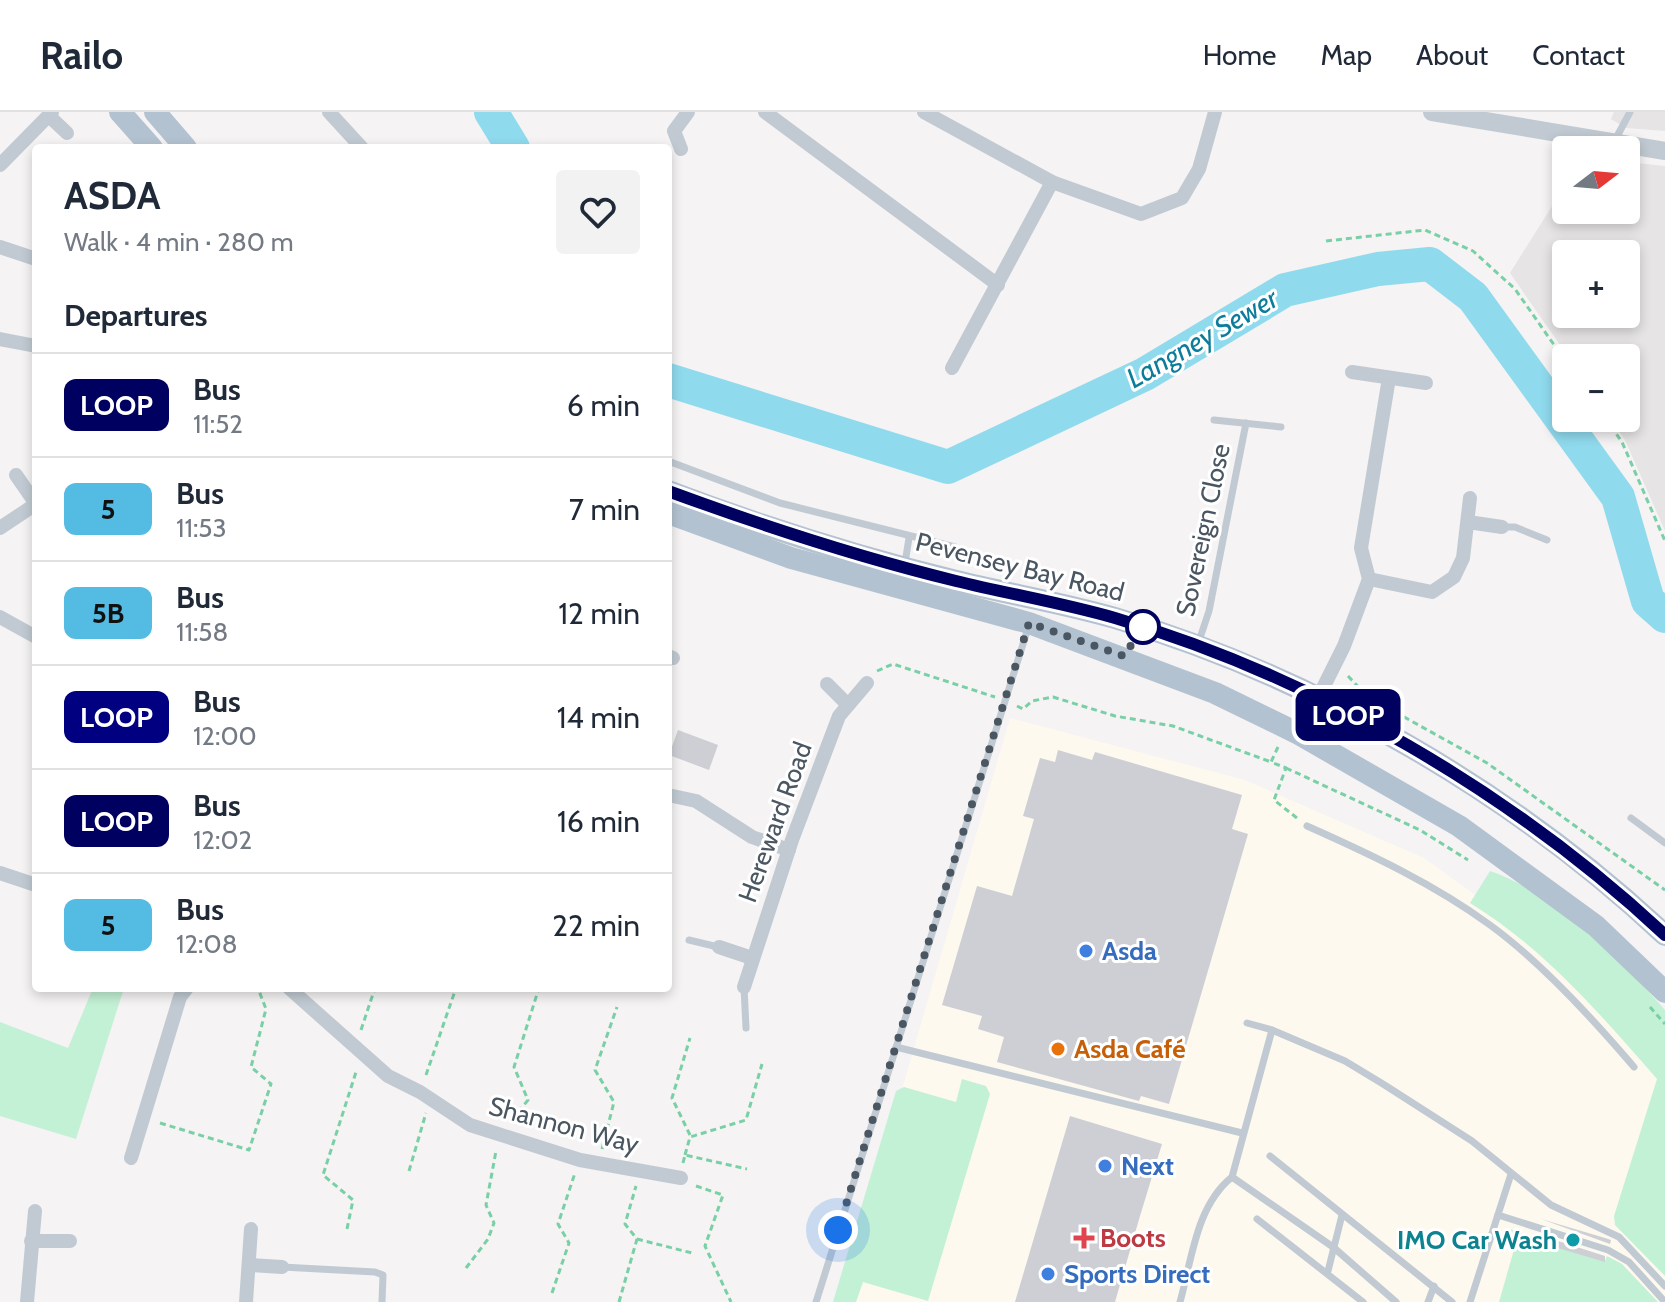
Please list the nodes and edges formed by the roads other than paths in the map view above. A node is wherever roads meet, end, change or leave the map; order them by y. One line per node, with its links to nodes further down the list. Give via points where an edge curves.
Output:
1 (120, 112): 14 (main road)
2 (155, 112): 15 (main road)
3 (329, 112): 16 (street)
4 (688, 112): 18 (street, via 674,131)
5 (765, 112): 24 (street)
6 (924, 112): 21 (street)
7 (1215, 112): 21 (street, via 1199,169 1182,198 1141,214)
8 (1432, 112): 12 (street)
9 (1630, 112): 13 (lane)
10 (50, 114): 11 (street); 20 (street)
11 (67, 133)
12 (1568, 136)
13 (1618, 136)
14 (148, 144)
15 (183, 144)
16 (358, 144)
17 (1640, 148): 19 (street)
18 (681, 149)
19 (1665, 151)
20 (0, 165)
21 (1052, 182): 24 (street)
22 (0, 247): 23 (street)
23 (32, 258)
24 (998, 285): 27 (street)
25 (0, 339): 26 (street)
26 (32, 345)
27 (952, 368)
28 (1352, 372): 29 (street)
29 (1389, 378): 30 (street); 48 (street, via 1361,548)
30 (1426, 383)
31 (1214, 420): 32 (lane, Sovereign Close)
32 (1246, 423): 33 (lane, Sovereign Close); 52 (lane, Sovereign Close)
33 (1281, 427)
34 (672, 462): 44 (lane, via 780,503)
35 (16, 475): 37 (street)
36 (672, 492): 47 (main road, Pevensey Bay Road, via 825,547)
37 (32, 498)
38 (1470, 498): 41 (street)
39 (32, 507): 43 (street)
40 (672, 514): 50 (main road, Pevensey Bay Road, via 791,558)
41 (1468, 522): 42 (street); 48 (street, via 1463,558 1454,577 1432,592)
42 (1502, 527): 45 (lane)
43 (0, 528)
44 (909, 538): 46 (lane); 47 (lane)
45 (1547, 540)
46 (955, 547)
47 (904, 567): 52 (main road, Pevensey Bay Road, via 1113,617)
48 (1369, 579): 55 (street)
49 (0, 617): 51 (street)
50 (1029, 623): 71 (main road, Pevensey Bay Road, via 1202,688 1287,728 1459,826 1596,926); 75 (lane)
51 (32, 635)
52 (1198, 645): 55 (main road, Pevensey Bay Road)
53 (867, 683): 56 (street, Hereward Road)
54 (827, 684): 56 (street)
55 (1318, 698): 64 (main road, Pevensey Bay Road, via 1497,799 1576,857)
56 (848, 705): 61 (street, Hereward Road, via 839,716)
57 (672, 796): 61 (street, via 696,801 752,837)
58 (1631, 818): 60 (lane)
59 (1307, 826): 76 (lane, via 1402,871 1492,925 1603,1030)
60 (1665, 843)
61 (789, 850): 67 (street, Hereward Road)
62 (0, 873): 63 (street)
63 (32, 884)
64 (1665, 935)
65 (689, 940): 66 (lane)
66 (719, 947): 67 (street)
67 (752, 958): 68 (street, Hereward Road)
68 (744, 987): 73 (lane)
69 (184, 992): 79 (street)
70 (293, 992): 82 (street, Shannon Way, via 388,1076 470,1125 580,1160)
71 (1656, 997)
72 (1247, 1023): 74 (lane)
73 (746, 1028)
74 (1272, 1030): 77 (lane); 80 (lane, via 1345,1061 1472,1141)
75 (896, 1047): 77 (lane); 99 (lane)
76 (1634, 1067)
77 (1242, 1133): 81 (lane)
78 (1270, 1156): 84 (lane)
79 (131, 1158)
80 (1511, 1174): 85 (lane); 95 (lane, via 1551,1205 1619,1237)
81 (1232, 1177): 90 (lane); 100 (lane, via 1204,1212)
82 (681, 1178)
83 (35, 1211): 88 (street)
84 (1342, 1215): 90 (lane); 94 (lane)
85 (1498, 1215): 105 (lane); 106 (lane, via 1608,1250 1629,1262)
86 (1257, 1219): 93 (lane)
87 (251, 1229): 91 (street)
88 (31, 1241): 89 (street); 96 (street)
89 (70, 1241)
90 (1333, 1247): 93 (lane); 102 (lane)
91 (249, 1265): 92 (street); 97 (street)
92 (282, 1267): 98 (lane, via 375,1272 383,1275)
93 (1328, 1271): 101 (lane)
94 (1434, 1286): 103 (lane); 104 (lane)
95 (1665, 1286)
96 (27, 1302)
97 (246, 1302)
98 (382, 1302)
99 (816, 1302)
100 (1180, 1302)
101 (1363, 1302)
102 (1396, 1302)
103 (1428, 1302)
104 (1452, 1302)
105 (1470, 1302)
106 (1665, 1302)

